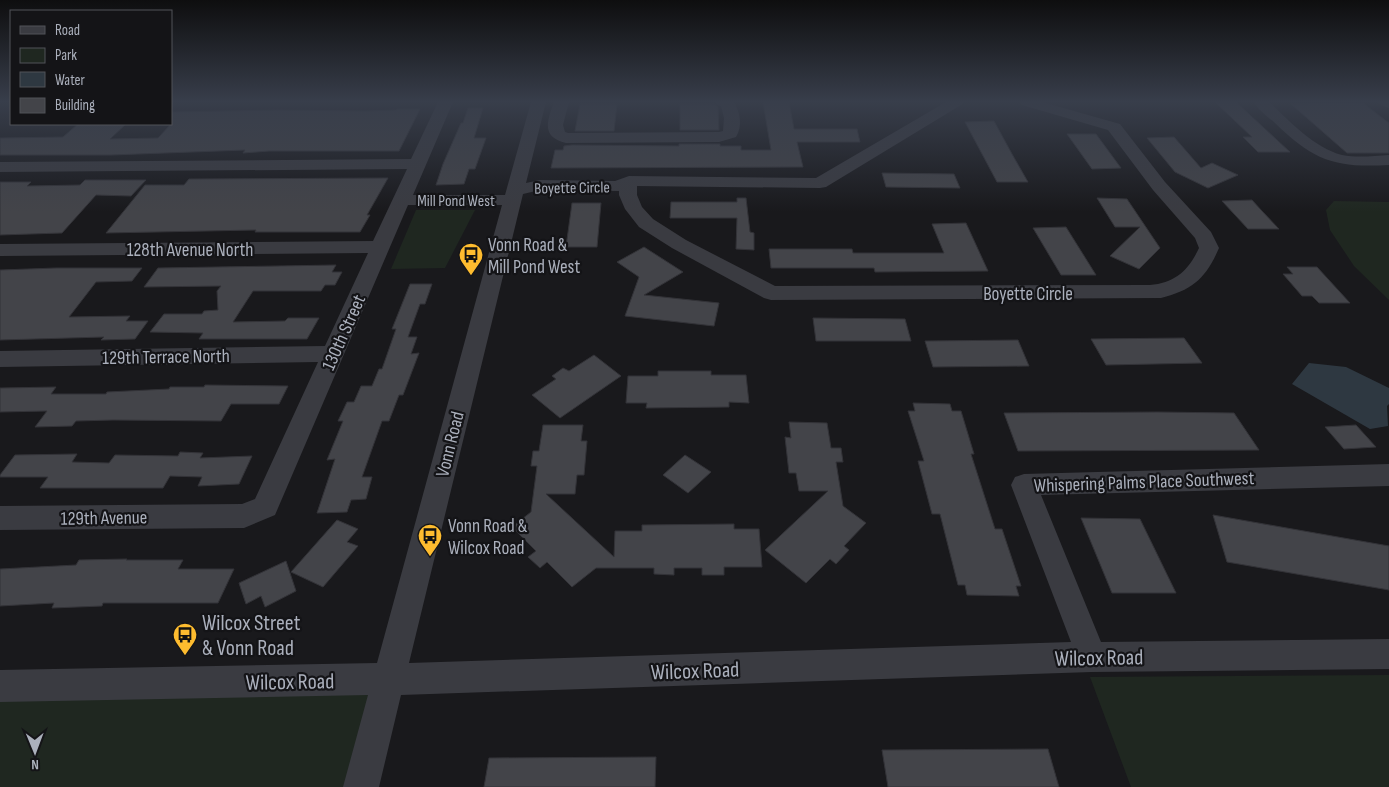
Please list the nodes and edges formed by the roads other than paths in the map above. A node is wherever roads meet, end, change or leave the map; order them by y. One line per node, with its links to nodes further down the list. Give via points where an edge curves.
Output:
1 (428, 139): 7 (street, 130th Street)
2 (528, 139): 10 (street, Vonn Road)
3 (894, 139): 9 (street, Boyette Circle, via 820,183)
4 (1124, 139): 9 (street, Boyette Circle, via 1159,186 1204,236 1209,248 1184,285 1164,292 771,292 646,223 634,209 628,195)
5 (1304, 139): 6 (street, via 1328,156 1353,161)
6 (1389, 160)
7 (417, 164): 8 (street); 11 (street, 130th Street)
8 (0, 167)
9 (629, 181): 10 (street, Boyette Circle, via 618,186 540,185)
10 (515, 188): 11 (street, Mill Pond West); 21 (street, Vonn Road)
11 (400, 200): 12 (street, 130th Street)
12 (380, 248): 13 (street, 128th Avenue North); 14 (street, 130th Street)
13 (0, 250)
14 (332, 354): 15 (street, 129th Terrace North); 17 (street, 130th Street, via 265,507 244,516)
15 (0, 358)
16 (1389, 475): 20 (street, Whispering Palms Place Southwest, via 1024,485)
17 (207, 515): 18 (street, 129th Avenue)
18 (0, 518)
19 (1389, 654): 20 (street, Wilcox Road)
20 (1092, 657): 21 (street, Wilcox Road)
21 (389, 679): 22 (street, Wilcox Road); 23 (street, Vonn Road)
22 (0, 686)
23 (361, 787)

